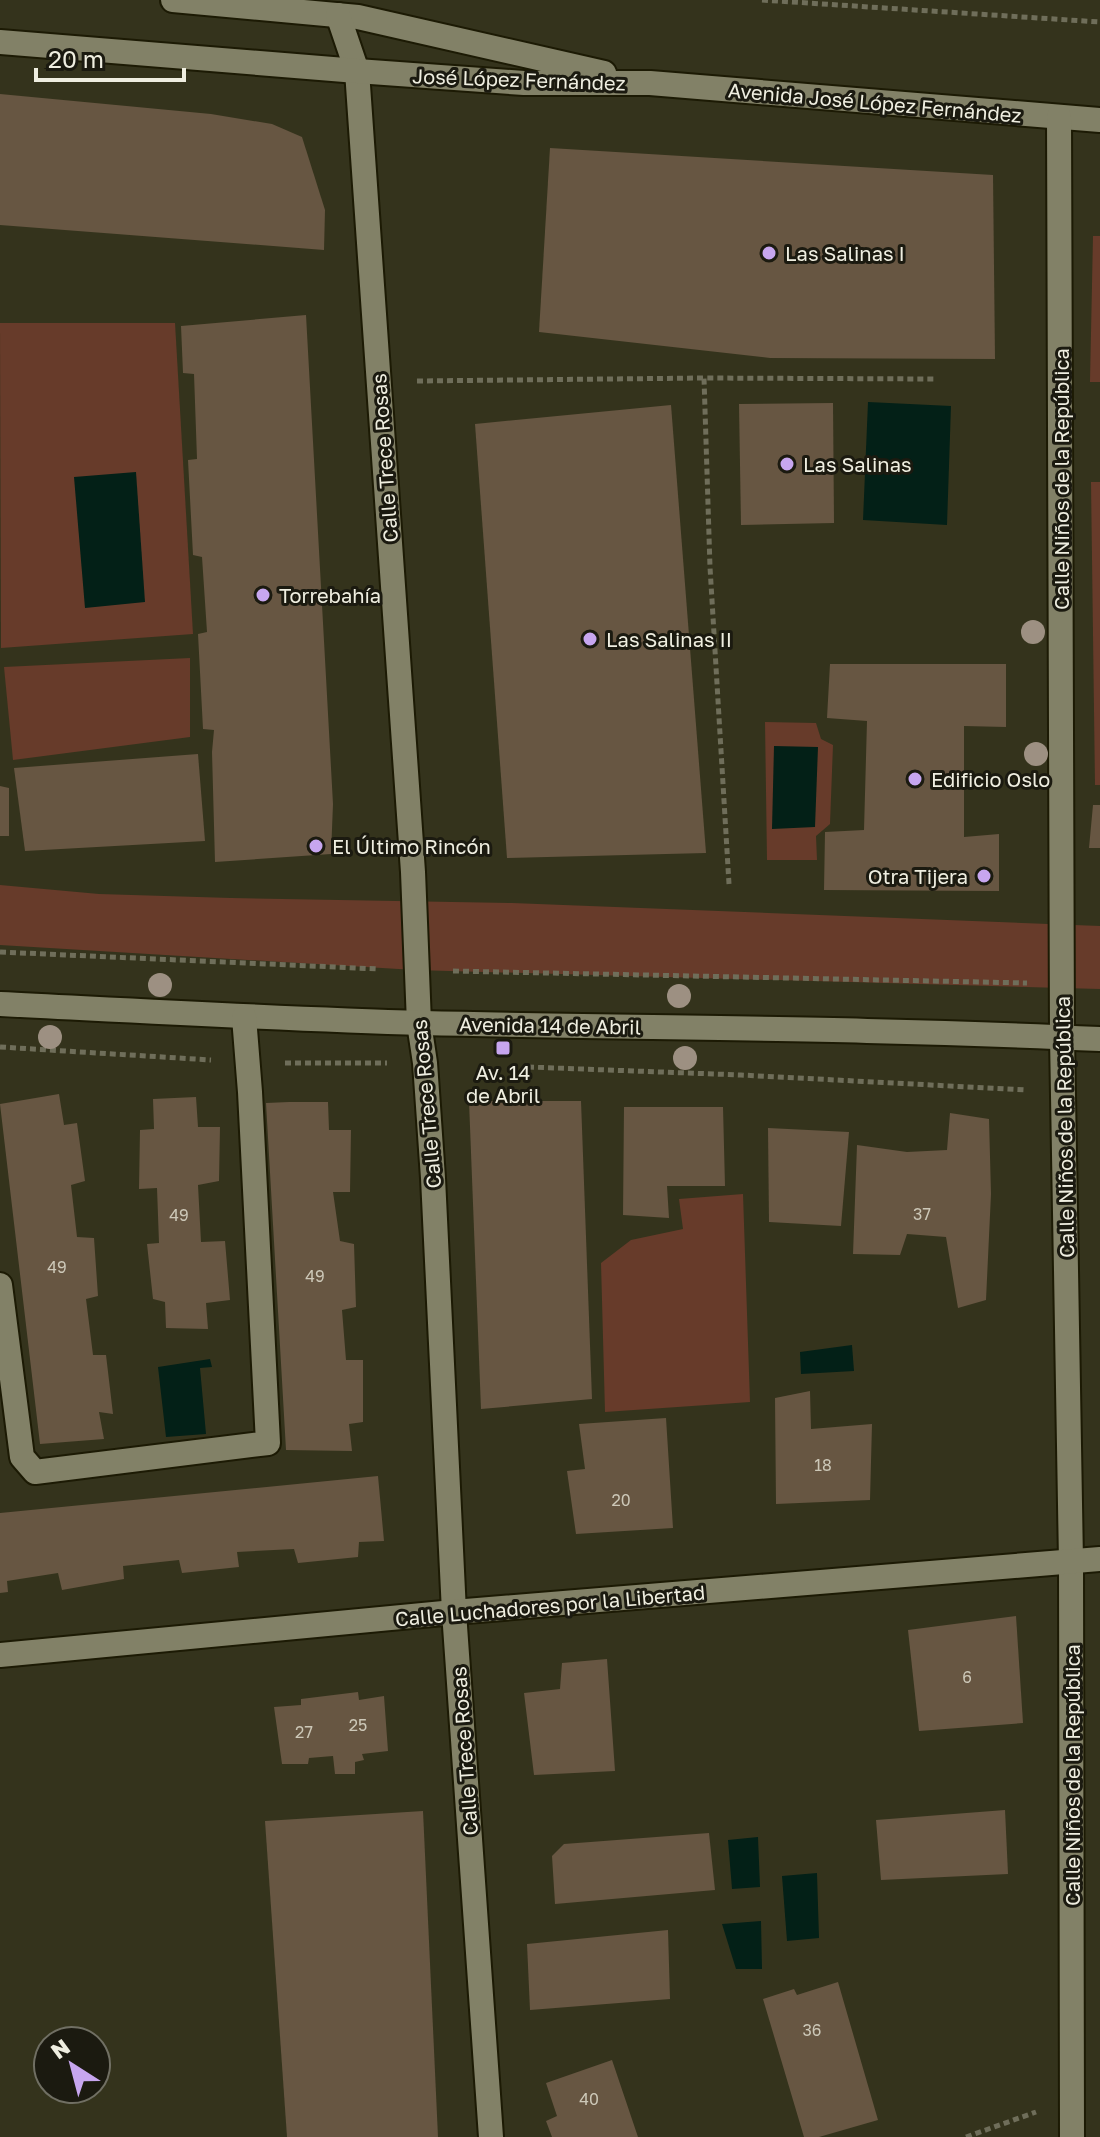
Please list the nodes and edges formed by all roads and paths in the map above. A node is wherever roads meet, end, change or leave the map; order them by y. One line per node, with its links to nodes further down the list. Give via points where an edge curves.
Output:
1 (173, 0): 3 (street, José López Fernández)
2 (762, 0): 4 (path)
3 (338, 15): 6 (street, Calle Trece Rosas); 7 (street, José López Fernández)
4 (1100, 22)
5 (0, 42): 6 (street, José López Fernández)
6 (357, 71): 7 (street, José López Fernández, via 524,83); 15 (street, Calle Trece Rosas)
7 (650, 83): 8 (street, Avenida José López Fernández)
8 (1059, 117): 9 (street, Avenida José López Fernández); 16 (street, Calle Niños de la República)
9 (1100, 120)
10 (704, 378): 11 (path); 12 (path); 13 (path)
11 (934, 379)
12 (418, 381)
13 (729, 884)
14 (0, 952): 15 (path)
15 (415, 970): 16 (path); 19 (street, Calle Trece Rosas)
16 (1062, 984): 20 (street, Calle Niños de la República)
17 (0, 1004): 18 (street, Avenida 14 de Abril)
18 (244, 1017): 19 (street, Avenida 14 de Abril); 23 (street)
19 (419, 1023): 20 (street, Avenida 14 de Abril); 24 (street, Calle Trece Rosas)
20 (1062, 1037): 21 (street, Avenida 14 de Abril); 26 (street, Calle Niños de la República)
21 (1100, 1039)
22 (0, 1047): 23 (path)
23 (246, 1062): 24 (path); 27 (street, via 268,1443 35,1472 22,1457)
24 (425, 1063): 30 (street, Calle Trece Rosas)
25 (520, 1066): 26 (path)
26 (1063, 1092): 29 (street, Calle Niños de la República)
27 (0, 1285)
28 (1100, 1559): 29 (street, Calle Luchadores por la Libertad)
29 (1071, 1562): 30 (street, Calle Luchadores por la Libertad); 33 (street, Calle Niños de la República)
30 (454, 1612): 31 (street, Calle Luchadores por la Libertad); 32 (street, Calle Trece Rosas)
31 (0, 1655)
32 (491, 2137)
33 (1072, 2137)

